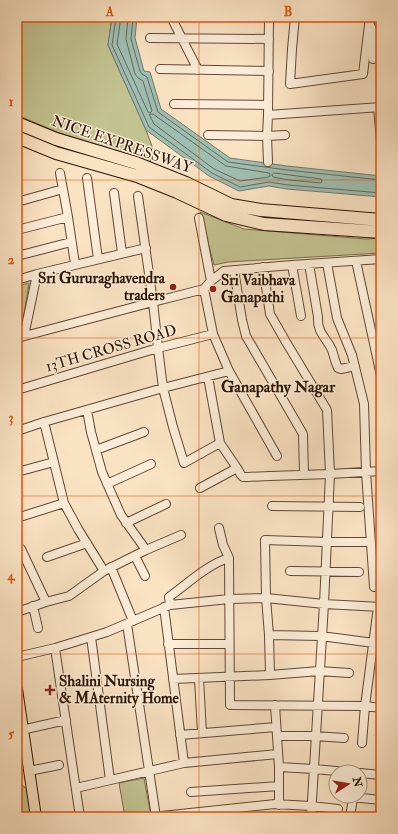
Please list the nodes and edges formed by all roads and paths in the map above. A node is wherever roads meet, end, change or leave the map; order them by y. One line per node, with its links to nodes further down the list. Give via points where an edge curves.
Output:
1 (171, 17): 8 (street)
2 (269, 17): 9 (street)
3 (290, 17): 6 (street)
4 (295, 17): 5 (street, via 290,84 363,74)
5 (370, 20): 10 (street, via 375,36)
6 (289, 32)
7 (150, 38): 8 (street)
8 (182, 38): 9 (street); 12 (street)
9 (269, 39): 13 (street)
10 (373, 59)
11 (160, 69): 12 (street)
12 (198, 70): 13 (street)
13 (269, 71): 15 (street)
14 (174, 104): 15 (street)
15 (268, 105): 17 (street)
16 (380, 108): 17 (street); 23 (street)
17 (268, 115): 21 (street)
18 (17, 123): 33 (highway, NICE EXPRESSWAY, via 56,139 165,174 231,205)
19 (208, 135): 21 (street)
20 (285, 135): 21 (street)
21 (267, 136): 24 (street)
22 (17, 137): 35 (highway, NICE EXPRESSWAY, via 56,153 137,176 226,215 264,224)
23 (381, 140)
24 (268, 162)
25 (60, 173): 27 (street)
26 (87, 178): 40 (street)
27 (63, 189): 30 (street); 31 (street)
28 (114, 193): 38 (street)
29 (138, 196): 37 (street)
30 (17, 202)
31 (68, 217): 34 (street); 36 (street)
32 (199, 218): 51 (street)
33 (381, 220)
34 (17, 230)
35 (381, 232)
36 (71, 242): 39 (street); 44 (street)
37 (146, 248): 38 (street); 53 (street)
38 (122, 253): 40 (street)
39 (17, 256)
40 (98, 259): 44 (street)
41 (381, 259): 42 (street)
42 (356, 261): 43 (street); 60 (street)
43 (327, 263): 45 (street); 58 (street, via 337,318)
44 (75, 264): 49 (street)
45 (309, 264): 46 (street); 58 (street, via 320,330 338,368)
46 (292, 265): 47 (street); 54 (street)
47 (263, 268): 48 (street); 77 (street, via 270,314 327,410)
48 (234, 270): 51 (street, via 224,271); 78 (street, via 246,336 303,434)
49 (37, 274): 50 (street); 56 (street)
50 (17, 280)
51 (211, 280): 52 (street)
52 (204, 289): 53 (street); 55 (street)
53 (154, 302): 56 (street); 57 (street)
54 (301, 316)
55 (213, 334): 57 (street, 13TH CROSS ROAD); 59 (street)
56 (21, 337)
57 (158, 348): 62 (street); 63 (street, 13TH CROSS ROAD)
58 (355, 366): 76 (street, via 364,404)
59 (229, 371): 61 (street); 70 (street)
60 (381, 376)
61 (208, 377): 62 (street); 68 (street)
62 (164, 388): 64 (street); 68 (street, via 184,463)
63 (17, 390)
64 (87, 410): 65 (street); 69 (street)
65 (44, 422): 66 (street); 71 (street)
66 (17, 432)
67 (144, 432): 69 (street)
68 (220, 443): 73 (street)
69 (96, 450): 79 (street)
70 (276, 456)
71 (54, 462): 75 (street); 81 (street)
72 (150, 464): 79 (street)
73 (237, 468): 78 (street, via 243,477); 80 (street)
74 (381, 470): 76 (street)
75 (17, 472)
76 (366, 472): 77 (street); 91 (street)
77 (330, 474): 78 (street); 85 (street)
78 (304, 475)
79 (107, 484): 87 (street)
80 (200, 488)
81 (64, 503): 86 (street); 92 (street)
82 (166, 504): 87 (street)
83 (272, 506): 85 (street)
84 (360, 506): 85 (street)
85 (328, 507): 90 (street)
86 (20, 517)
87 (126, 523): 94 (street)
88 (219, 528): 97 (street)
89 (181, 535): 94 (street)
90 (326, 542): 91 (street); 100 (street); 104 (street, via 265,540)
91 (370, 542): 103 (street)
92 (86, 543): 96 (street); 98 (street)
93 (21, 549): 106 (street)
94 (146, 550): 95 (street)
95 (135, 556): 98 (street); 102 (street)
96 (47, 557)
97 (229, 558): 105 (street); 109 (street, via 221,560 169,597)
98 (108, 569): 106 (street, via 69,596); 112 (street)
99 (290, 570): 100 (street)
100 (325, 572): 101 (street); 107 (street)
101 (360, 572)
102 (146, 576)
103 (374, 586)
104 (266, 598): 105 (street); 107 (street); 114 (street)
105 (229, 599): 109 (street); 119 (street)
106 (46, 602): 108 (street)
107 (324, 604): 110 (street); 115 (street)
108 (33, 606): 111 (street); 113 (street)
109 (167, 606): 112 (street); 118 (street)
110 (380, 607): 117 (street)
111 (17, 612)
112 (130, 623): 116 (street); 151 (street)
113 (38, 628)
114 (269, 635): 115 (street); 126 (street)
115 (321, 636): 117 (street); 124 (street)
116 (91, 637): 120 (street); 154 (street)
117 (374, 643): 121 (street)
118 (168, 644): 119 (street); 129 (street)
119 (229, 644): 127 (street)
120 (55, 648): 123 (street); 135 (street)
121 (372, 655): 122 (street); 133 (street)
122 (381, 656)
123 (17, 658)
124 (319, 671): 125 (street); 126 (street); 132 (street)
125 (349, 673)
126 (270, 675): 127 (street)
127 (230, 676): 128 (street); 131 (street, via 230,705)
128 (199, 678): 129 (street); 138 (street)
129 (173, 679): 139 (street)
130 (17, 689): 137 (main road)
131 (275, 705): 132 (street); 136 (street)
132 (317, 705): 133 (street); 141 (street)
133 (365, 706): 134 (street); 143 (street)
134 (381, 708)
135 (66, 720): 137 (street); 156 (street)
136 (276, 727): 138 (street); 140 (street)
137 (20, 730): 150 (main road)
138 (202, 733): 139 (street)
139 (180, 735): 145 (street)
140 (277, 736): 141 (street); 144 (street)
141 (315, 736): 142 (street); 148 (street)
142 (344, 738)
143 (362, 743)
144 (278, 754): 145 (street); 147 (street)
145 (184, 763): 151 (street)
146 (59, 765): 150 (street)
147 (279, 767): 148 (street); 155 (street)
148 (314, 769): 149 (street); 162 (street)
149 (328, 770)
150 (29, 771): 166 (main road)
151 (149, 771): 154 (street); 168 (street)
152 (368, 774): 153 (street)
153 (381, 775)
154 (110, 780): 156 (street)
155 (279, 786): 157 (street); 161 (street)
156 (76, 788): 167 (street)
157 (191, 792)
158 (368, 800): 159 (street)
159 (381, 802): 172 (street)
160 (352, 804): 171 (street)
161 (279, 805): 162 (street); 163 (street)
162 (311, 806): 164 (street); 170 (street)
163 (243, 808): 165 (street); 169 (street)
164 (338, 809)
165 (192, 815): 168 (street)
166 (36, 817)
167 (80, 817)
168 (155, 817)
169 (242, 817)
170 (311, 817)
171 (350, 817)
172 (380, 817)

